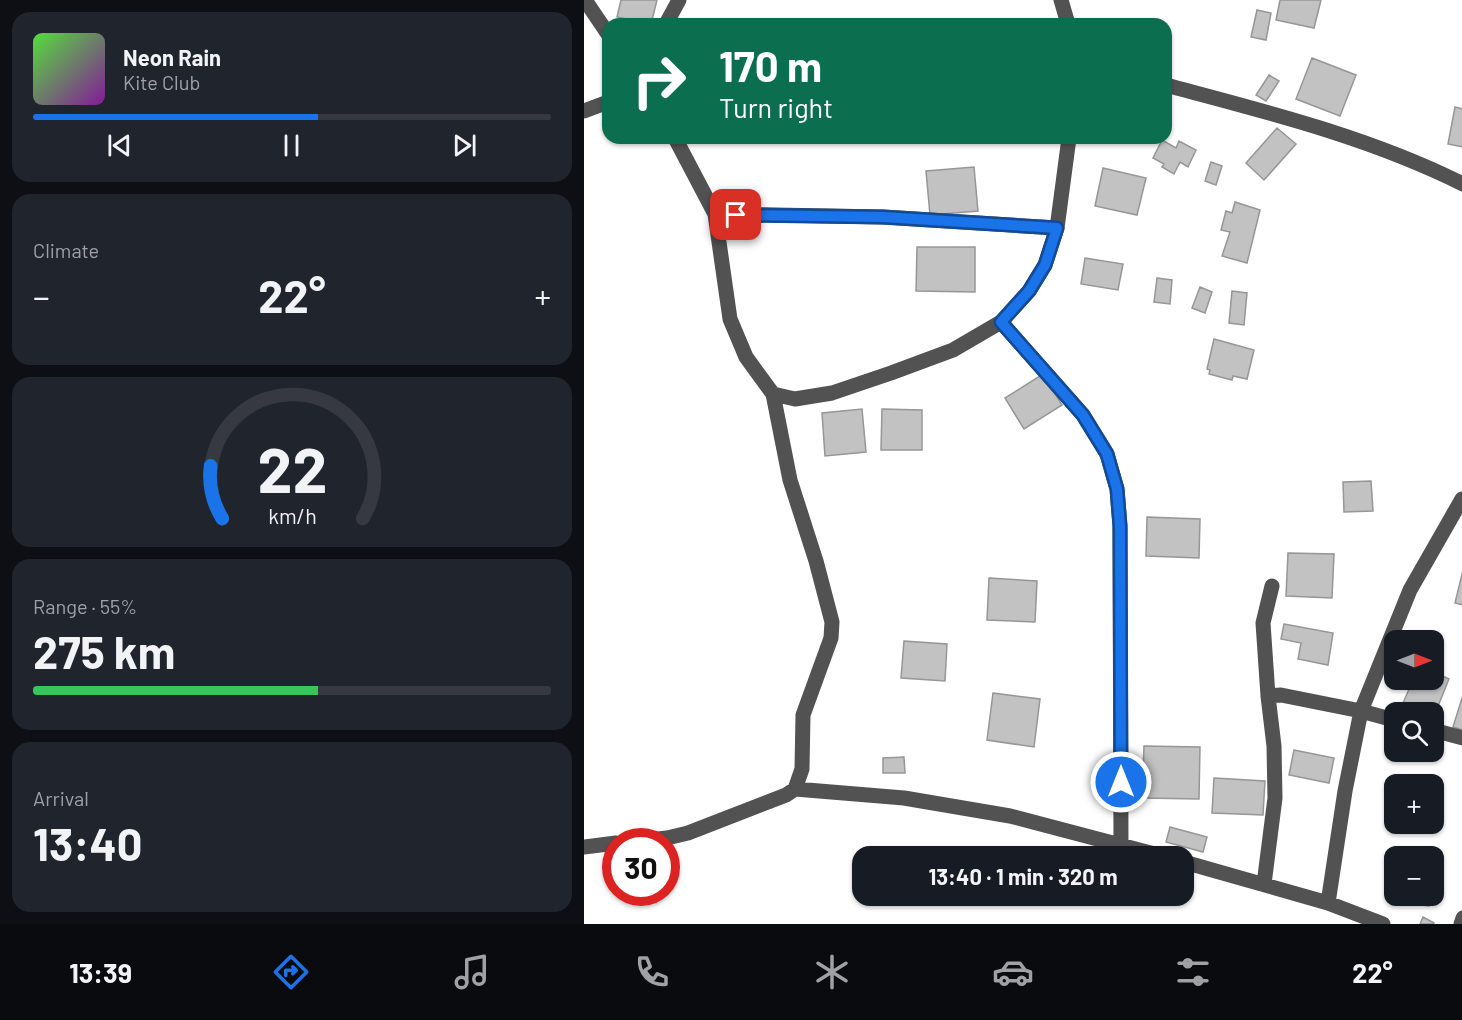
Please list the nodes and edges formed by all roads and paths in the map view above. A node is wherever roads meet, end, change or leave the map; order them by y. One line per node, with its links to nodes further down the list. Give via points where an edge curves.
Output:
1 (585, 0): 6 (street)
2 (678, 0): 4 (street)
3 (1061, 0): 5 (street)
4 (669, 18)
5 (1066, 18)
6 (602, 25)
7 (1172, 87): 12 (street, via 1305,122 1391,152)
8 (602, 104): 9 (street)
9 (584, 111)
10 (678, 144): 13 (street)
11 (1067, 144): 14 (street)
12 (1463, 184)
13 (715, 214): 14 (street, via 883,217); 16 (street, via 730,319 746,357)
14 (1057, 228): 15 (street, via 1045,265 1029,291)
15 (1001, 322): 16 (street, via 953,350 832,393 795,399); 27 (street, via 1083,415 1107,454 1117,489 1121,537)
16 (773, 394): 24 (street, via 790,480 832,622 831,638 803,715 802,769)
17 (1462, 499): 20 (street, via 1410,590)
18 (1272, 586): 19 (street, via 1263,623)
19 (1268, 696): 20 (street, via 1281,695); 30 (street, via 1275,798)
20 (1361, 711): 21 (street); 31 (street)
21 (1384, 717)
22 (1444, 733): 23 (street)
23 (1463, 738)
24 (795, 789): 25 (street); 27 (street, via 904,798 1010,816)
25 (680, 835)
26 (602, 845): 28 (street)
27 (1121, 846)
28 (584, 847)
29 (1194, 865): 30 (street)
30 (1264, 884): 31 (street)
31 (1328, 903): 33 (street)
32 (1463, 918): 34 (street)
33 (1384, 924)
34 (1461, 924)

